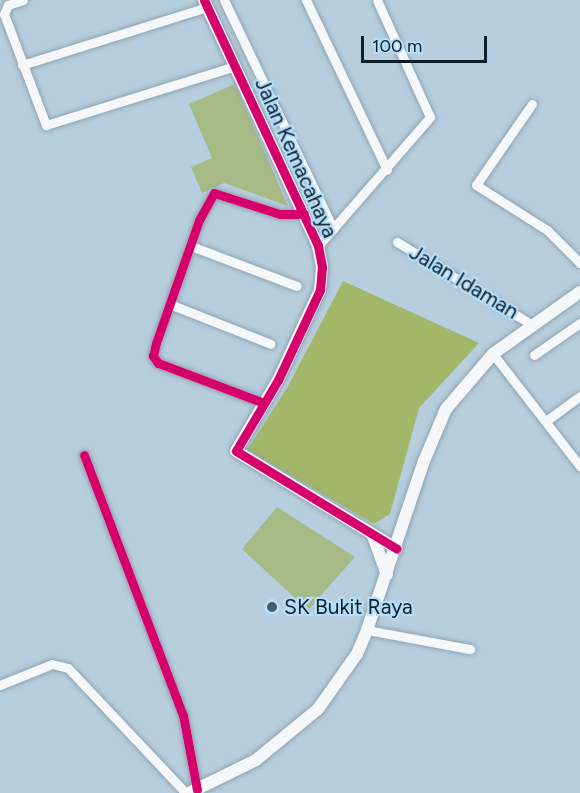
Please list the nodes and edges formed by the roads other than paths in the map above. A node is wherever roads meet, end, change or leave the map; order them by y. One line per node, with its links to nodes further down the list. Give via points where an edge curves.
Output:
1 (23, 0): 6 (street, via 8,5 4,14)
2 (224, 0): 11 (street)
3 (306, 0): 9 (street)
4 (377, 0): 9 (street, via 430,117)
5 (206, 4): 6 (street); 7 (main road, Jalan Kemacahaya)
6 (22, 65): 7 (street, via 46,125)
7 (235, 66): 10 (main road, Jalan Kemacahaya)
8 (532, 104): 15 (street, via 476,185 547,230)
9 (387, 170): 11 (street)
10 (304, 214): 13 (street, via 280,214 214,193 199,220); 14 (main road, Jalan Kemacahaya)
11 (333, 230): 14 (street)
12 (397, 242): 20 (street, Jalan Idaman)
13 (191, 246): 16 (street); 18 (street)
14 (318, 246): 25 (main road, Jalan Kemacahaya, via 322,267 320,290)
15 (580, 263)
16 (297, 286)
17 (580, 292): 20 (main road)
18 (171, 305): 21 (street); 25 (street, via 153,356 158,363)
19 (580, 323): 23 (street)
20 (531, 324): 22 (main road)
21 (271, 344)
22 (493, 354): 26 (street); 30 (main road, via 457,394 436,427)
23 (534, 355)
24 (580, 396): 26 (street)
25 (264, 403): 29 (main road, Jalan Kemacahaya, via 236,451)
26 (546, 421): 28 (street)
27 (84, 455): 35 (street, via 183,715)
28 (580, 466)
29 (374, 536): 30 (main road, Jalan Kemacahaya); 31 (main road)
30 (397, 549): 31 (main road)
31 (387, 576): 32 (main road)
32 (367, 630): 33 (street); 35 (main road, via 340,680 310,718 256,760)
33 (470, 649)
34 (0, 685): 35 (street, via 51,664 68,668)
35 (191, 792)

